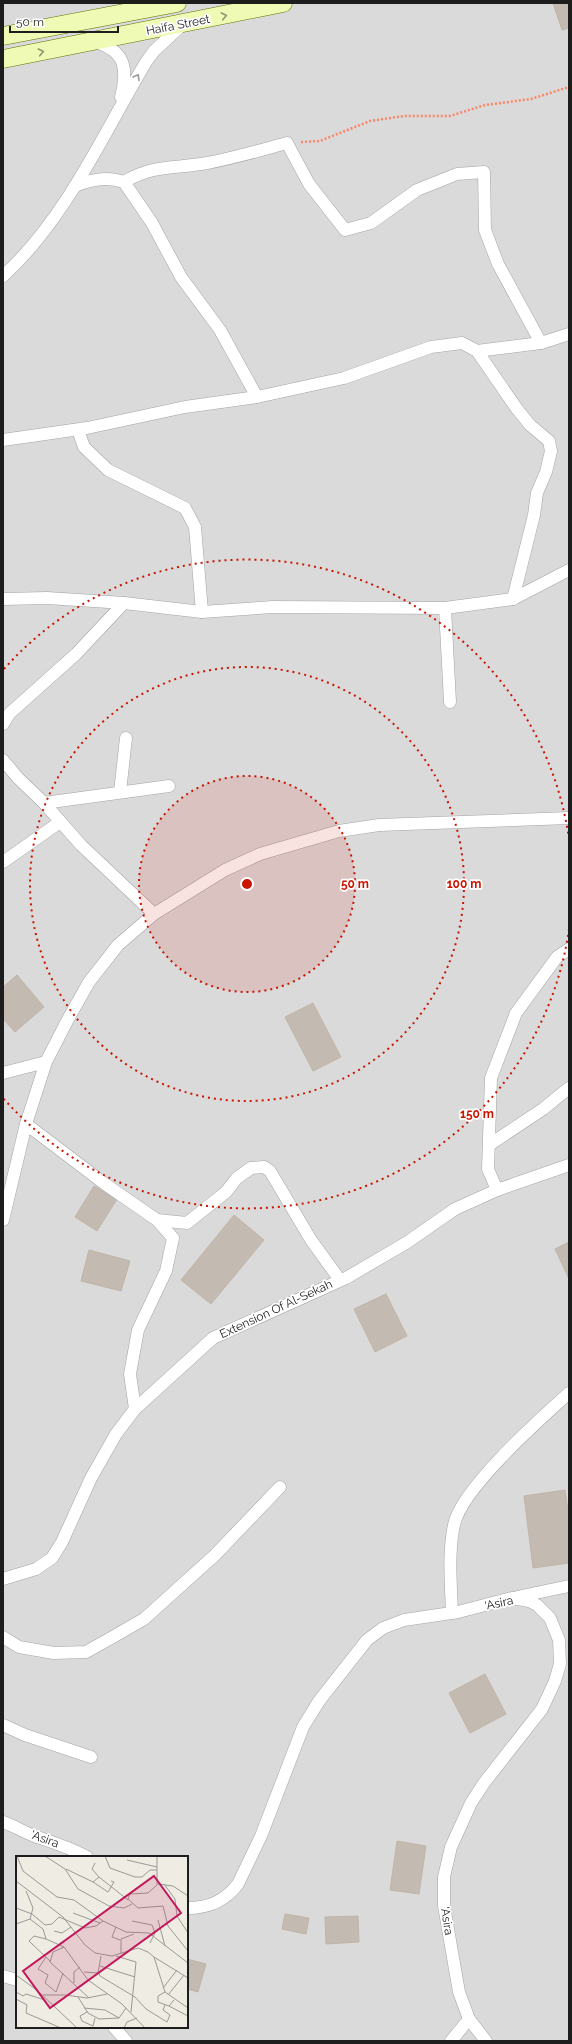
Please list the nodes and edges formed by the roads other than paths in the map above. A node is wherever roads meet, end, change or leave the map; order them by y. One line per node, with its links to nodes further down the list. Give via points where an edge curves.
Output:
1 (177, 3): 3 (main road, Haifa Street)
2 (283, 3): 4 (main road, Haifa Street, one-way to 2)
3 (125, 8): 5 (main road, Haifa Street)
4 (184, 24): 6 (main road, Haifa Street); 8 (street, one-way to 4, via 154,51)
5 (3, 36)
6 (94, 42): 7 (main road, Haifa Street, one-way to 6); 8 (street, via 114,50 121,58 125,82)
7 (3, 59)
8 (117, 110): 10 (street)
9 (124, 182): 10 (street, via 106,178); 13 (street, via 160,167 206,164 287,143 309,184 345,230 371,223 424,187 457,174 484,172 485,230 498,264); 15 (street, via 152,223 181,277 220,330)
10 (75, 186): 11 (street, via 23,258)
11 (3, 276)
12 (569, 334): 13 (street)
13 (541, 343): 14 (street)
14 (477, 351): 15 (street, via 462,343 431,347 344,378); 20 (street, via 517,409 530,425 549,441 551,451 537,493)
15 (257, 397): 16 (street, via 185,407)
16 (78, 430): 17 (street); 23 (street, via 84,447 108,470 185,508 195,527)
17 (3, 440)
18 (569, 570): 20 (street)
19 (3, 599): 21 (street, via 47,598)
20 (513, 599): 22 (street)
21 (124, 603): 23 (street); 25 (street, via 76,654 10,713)
22 (445, 608): 23 (street, via 273,607); 24 (street)
23 (202, 612)
24 (450, 702)
25 (3, 724)
26 (126, 738): 29 (street)
27 (3, 761): 30 (street)
28 (169, 786): 29 (street)
29 (120, 792): 30 (street)
30 (44, 803): 32 (street)
31 (569, 818): 34 (street, via 379,825 339,831 260,854 225,870)
32 (60, 822): 33 (street); 34 (street)
33 (3, 862)
34 (154, 914): 36 (street, via 118,945 90,982)
35 (569, 949): 40 (street, via 557,957 516,1013 491,1078)
36 (46, 1062): 37 (street); 39 (street)
37 (3, 1073)
38 (569, 1088): 40 (street)
39 (26, 1124): 43 (street); 44 (street)
40 (489, 1146): 42 (street, via 488,1169)
41 (569, 1165): 42 (street, Extension Of Al-Sekah)
42 (497, 1190): 45 (street, Extension Of Al-Sekah, via 454,1209 406,1244)
43 (3, 1220)
44 (157, 1220): 45 (street, via 186,1223 226,1192 237,1178 251,1168 264,1167 270,1171 311,1240); 47 (street, via 173,1238 166,1271 138,1330 130,1374)
45 (340, 1280): 47 (street, Extension Of Al-Sekah, via 213,1338)
46 (569, 1393): 52 (street, via 531,1427 465,1498 454,1524 451,1546)
47 (135, 1409): 49 (street, Extension Of Al-Sekah, via 116,1434 91,1478 55,1554 36,1569)
48 (280, 1487): 53 (street, via 203,1566 144,1619 86,1652 54,1654 19,1647)
49 (3, 1579)
50 (569, 1586): 51 (street)
51 (512, 1598): 52 (street, 'Asira); 61 (street, 'Asira, via 537,1605 550,1618 559,1640 560,1664 556,1681 545,1704 484,1783 469,1807 447,1862 443,1885 444,1906 458,1992)
52 (452, 1613): 58 (street, 'Asira, via 395,1622 377,1632 362,1645 303,1727 261,1836 238,1884 219,1902)
53 (3, 1637)
54 (3, 1725): 55 (street)
55 (91, 1757)
56 (3, 1822): 57 (street, 'Asira)
57 (85, 1856)
58 (188, 1908)
59 (3, 1976): 60 (street)
60 (16, 1980)
61 (469, 2019): 64 (street); 65 (street, 'Asira)
62 (115, 2028): 63 (street)
63 (126, 2041)
64 (451, 2041)
65 (486, 2041)

